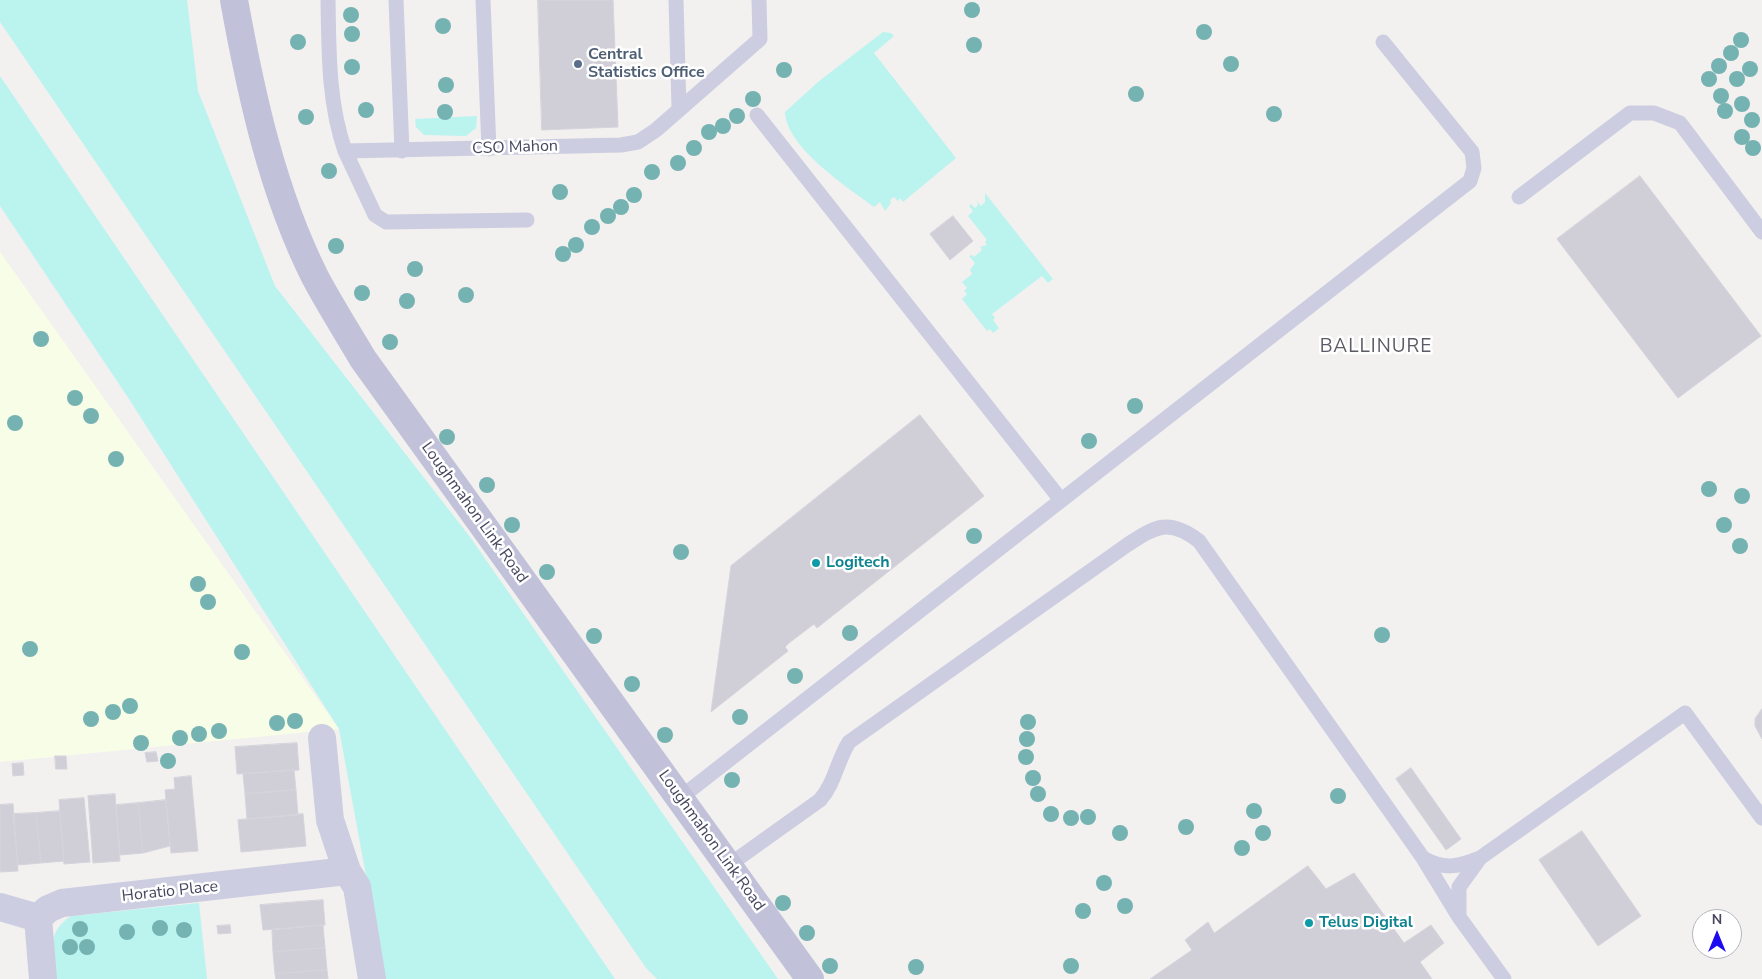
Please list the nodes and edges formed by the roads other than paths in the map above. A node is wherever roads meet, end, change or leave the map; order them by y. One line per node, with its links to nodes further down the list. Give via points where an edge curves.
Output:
1 (234, 0): 18 (main road, Loughmahon Link Road, via 256,110 281,193 315,276 363,359)
2 (328, 0): 11 (lane, via 332,96)
3 (396, 0): 12 (lane)
4 (483, 0): 10 (lane)
5 (676, 0): 8 (lane)
6 (759, 0): 8 (lane, CSO Mahon, via 760,39)
7 (1383, 42): 16 (lane, via 1472,152 1474,168 1470,180)
8 (679, 108): 10 (lane, CSO Mahon, via 638,142)
9 (757, 115): 16 (lane)
10 (489, 149): 12 (lane, CSO Mahon)
11 (346, 151): 12 (lane, CSO Mahon); 14 (lane, via 375,215 386,222)
12 (402, 151)
13 (1519, 197): 15 (lane, via 1630,113 1654,113 1680,123)
14 (527, 220)
15 (1762, 232)
16 (1061, 500): 18 (lane)
17 (322, 738): 23 (street, via 330,820)
18 (680, 798): 22 (main road, Loughmahon Link Road)
19 (1762, 818): 21 (lane, via 1685,713)
20 (1423, 858): 21 (lane, via 1433,864 1458,867); 22 (lane, via 1199,541 1184,529 1164,526 1127,545 849,742 830,789 820,800); 25 (lane)
21 (1480, 858): 25 (lane, via 1459,887)
22 (729, 865): 29 (main road, Loughmahon Link Road)
23 (347, 871): 26 (street, Horatio Place, via 62,903); 28 (street, via 357,887 361,904)
24 (0, 907): 26 (street)
25 (1459, 917): 30 (lane)
26 (38, 918): 27 (street)
27 (43, 979)
28 (372, 979)
29 (810, 979)
30 (1504, 979)

